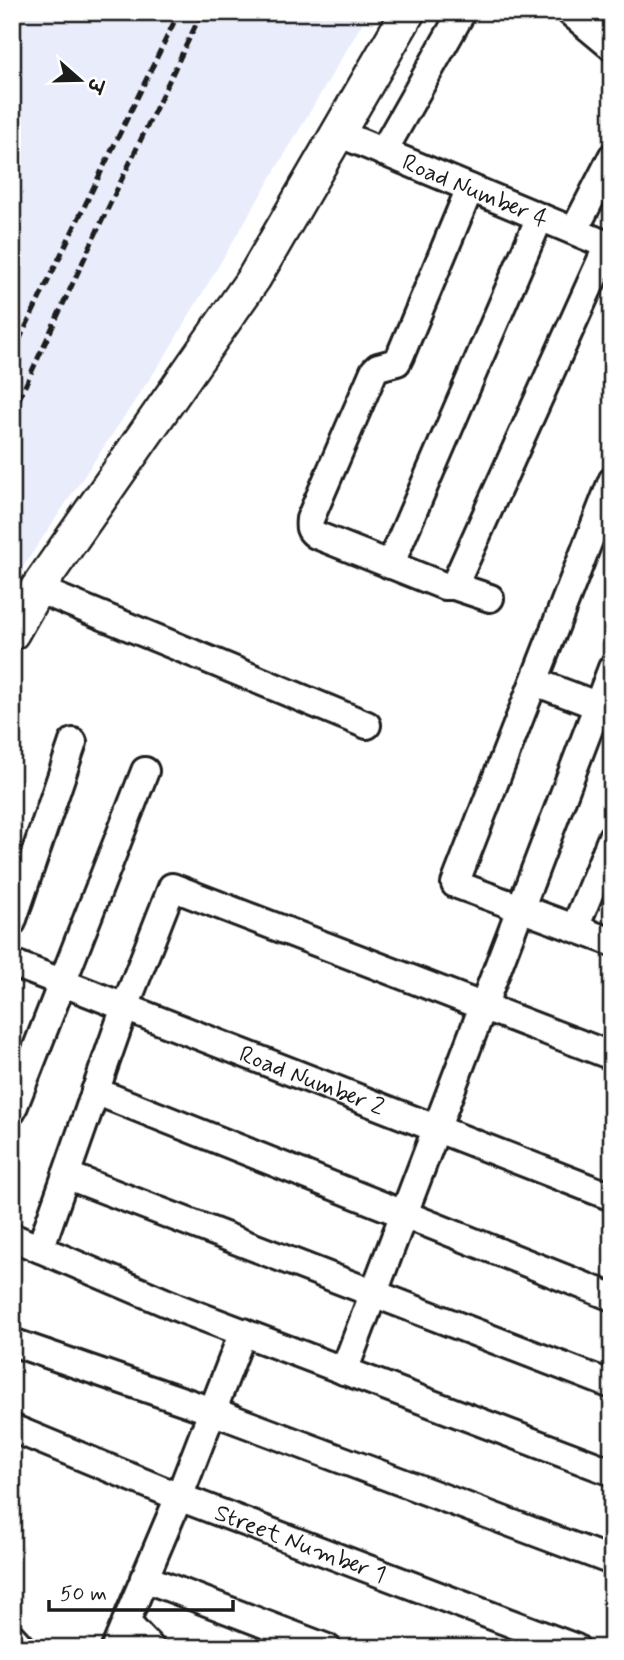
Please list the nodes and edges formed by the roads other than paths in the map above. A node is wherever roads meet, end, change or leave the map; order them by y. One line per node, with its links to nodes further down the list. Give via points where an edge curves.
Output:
1 (408, 12): 5 (street)
2 (462, 12): 6 (street)
3 (570, 12): 4 (street)
4 (612, 47)
5 (338, 133): 6 (street, Road Number 4); 15 (street, via 254,278)
6 (383, 152): 8 (street, Road Number 4)
7 (612, 157): 10 (street)
8 (470, 188): 9 (street, Road Number 4); 13 (street, via 400,356 397,362 374,372 310,519 316,535)
9 (540, 217): 10 (street, Road Number 4); 13 (street)
10 (574, 231): 11 (street, Road Number 4)
11 (610, 246): 14 (street)
12 (612, 481): 19 (street)
13 (390, 565): 14 (street)
14 (454, 586): 16 (street)
15 (37, 589): 17 (street); 21 (street)
16 (490, 598)
17 (12, 633)
18 (612, 668): 20 (street)
19 (535, 682): 20 (street); 25 (street, via 455,884)
20 (605, 708): 25 (street)
21 (367, 725)
22 (73, 742): 26 (street)
23 (145, 771): 30 (street)
24 (612, 837): 27 (street)
25 (521, 908): 27 (street); 31 (street)
26 (12, 922)
27 (575, 928): 28 (street)
28 (612, 942)
29 (12, 963): 30 (street, Road Number 2)
30 (63, 983): 32 (street, Road Number 2); 35 (street)
31 (484, 1006): 32 (street, via 172,887); 33 (street); 36 (street)
32 (125, 1007): 34 (street); 36 (street, Road Number 2)
33 (612, 1056)
34 (95, 1091): 37 (street); 39 (street)
35 (12, 1111)
36 (437, 1129): 38 (street, Road Number 2); 39 (street)
37 (66, 1175): 41 (street); 42 (street)
38 (612, 1197)
39 (404, 1214): 42 (street); 43 (street)
40 (12, 1237): 41 (street)
41 (40, 1249): 44 (street)
42 (374, 1293): 46 (street); 47 (street)
43 (612, 1297)
44 (243, 1332): 46 (street); 48 (street)
45 (12, 1342): 48 (street)
46 (344, 1371): 50 (street)
47 (612, 1385)
48 (212, 1411): 51 (street); 52 (street)
49 (12, 1428): 51 (street, Street Number 1)
50 (612, 1472)
51 (179, 1497): 53 (street); 60 (street, Street Number 1)
52 (612, 1562)
53 (144, 1578): 54 (street); 59 (street)
54 (126, 1622): 57 (street); 58 (street)
55 (12, 1637): 56 (street)
56 (22, 1648)
57 (115, 1648)
58 (151, 1648)
59 (327, 1648)
60 (576, 1648)

